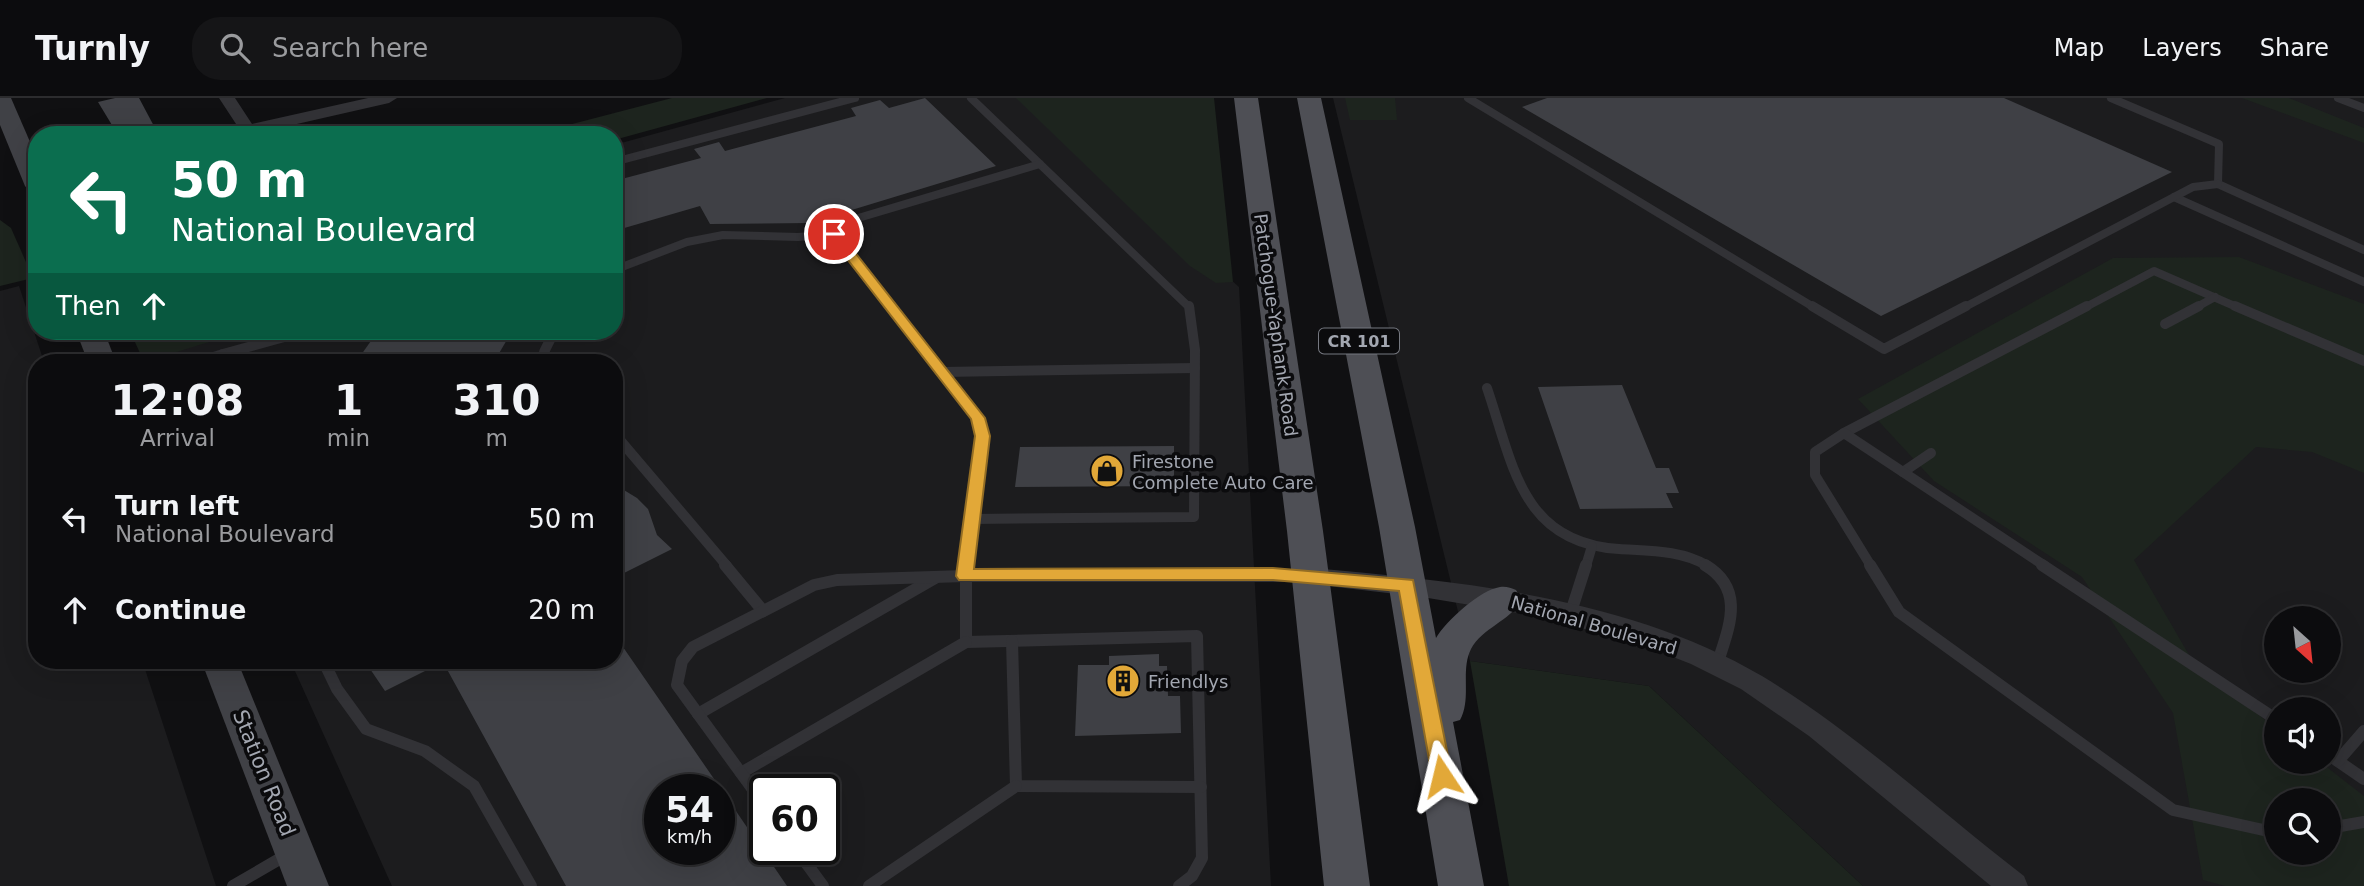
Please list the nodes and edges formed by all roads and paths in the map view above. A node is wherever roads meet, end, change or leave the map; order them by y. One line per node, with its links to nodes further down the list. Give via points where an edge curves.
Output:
1 (0, 98): 16 (main road)
2 (228, 98): 12 (street)
3 (389, 98): 13 (street)
4 (855, 98): 14 (lane)
5 (971, 98): 15 (lane)
6 (1246, 98): 39 (main road, Patchogue-Yaphank Road)
7 (1309, 98): 40 (main road, CR 101)
8 (1468, 98): 18 (lane, via 1884,349)
9 (2110, 98): 17 (lane, via 2219,144)
10 (2338, 98): 11 (lane)
11 (2364, 108)
12 (246, 126)
13 (256, 126)
14 (623, 160)
15 (1040, 164): 19 (lane, via 828,227); 28 (lane, via 1189,307)
16 (28, 165)
17 (2218, 184): 18 (lane, via 2193,187); 20 (lane)
18 (2174, 197): 22 (lane)
19 (815, 236): 21 (lane, via 723,235 687,242); 29 (lane, via 834,234)
20 (2364, 250)
21 (623, 267)
22 (2364, 282)
23 (2215, 297): 24 (lane); 27 (lane); 31 (lane, via 2154,271)
24 (2165, 324)
25 (278, 340): 26 (lane)
26 (234, 354)
27 (2364, 361)
28 (1195, 368): 29 (lane); 35 (lane, via 1194,517)
29 (943, 372): 35 (lane, via 978,418 982,436)
30 (1487, 388): 36 (lane, via 1534,511 1563,534)
31 (1844, 433): 34 (lane); 62 (lane, via 1815,452 1815,475 1899,612 2173,810)
32 (623, 443): 42 (lane)
33 (1931, 453): 34 (lane)
34 (1903, 472): 49 (lane)
35 (972, 519): 38 (lane)
36 (1592, 546): 43 (lane); 46 (lane, via 1678,552 1704,562 1724,582 1733,610)
37 (938, 576): 38 (lane); 42 (lane, via 837,580 814,585); 50 (lane)
38 (965, 576): 39 (lane); 45 (lane)
39 (1311, 577): 40 (street, National Boulevard); 70 (main road, Patchogue-Yaphank Road)
40 (1407, 585): 41 (street, National Boulevard); 59 (main road, CR 101)
41 (1503, 600): 43 (street, National Boulevard); 59 (main road, via 1455,638 1448,650)
42 (763, 611): 50 (lane, via 693,647 682,661 677,685)
43 (1570, 615): 46 (street, National Boulevard, via 1655,638)
44 (1012, 641): 45 (lane); 57 (lane); 58 (lane, via 1197,636)
45 (966, 642): 54 (lane)
46 (1717, 665): 72 (street, National Boulevard, via 1821,730)
47 (223, 669): 64 (main road, Station Road)
48 (327, 669): 66 (lane, via 366,729 425,751 474,786)
49 (2264, 711)
50 (698, 714): 54 (lane)
51 (2364, 731): 52 (lane)
52 (2341, 752)
53 (2341, 763): 55 (lane)
54 (741, 773): 56 (lane)
55 (2364, 779)
56 (749, 784)
57 (1016, 786): 58 (lane); 68 (lane)
58 (1200, 787): 69 (lane, via 1202,858 1192,876)
59 (1446, 803): 71 (main road, CR 101)
60 (2364, 822): 61 (lane)
61 (2341, 826)
62 (2264, 830)
63 (808, 865): 67 (lane)
64 (301, 868): 65 (lane)
65 (233, 886)
66 (531, 886)
67 (823, 886)
68 (869, 886)
69 (1179, 886)
70 (1347, 886)
71 (1461, 886)
72 (2013, 886)

